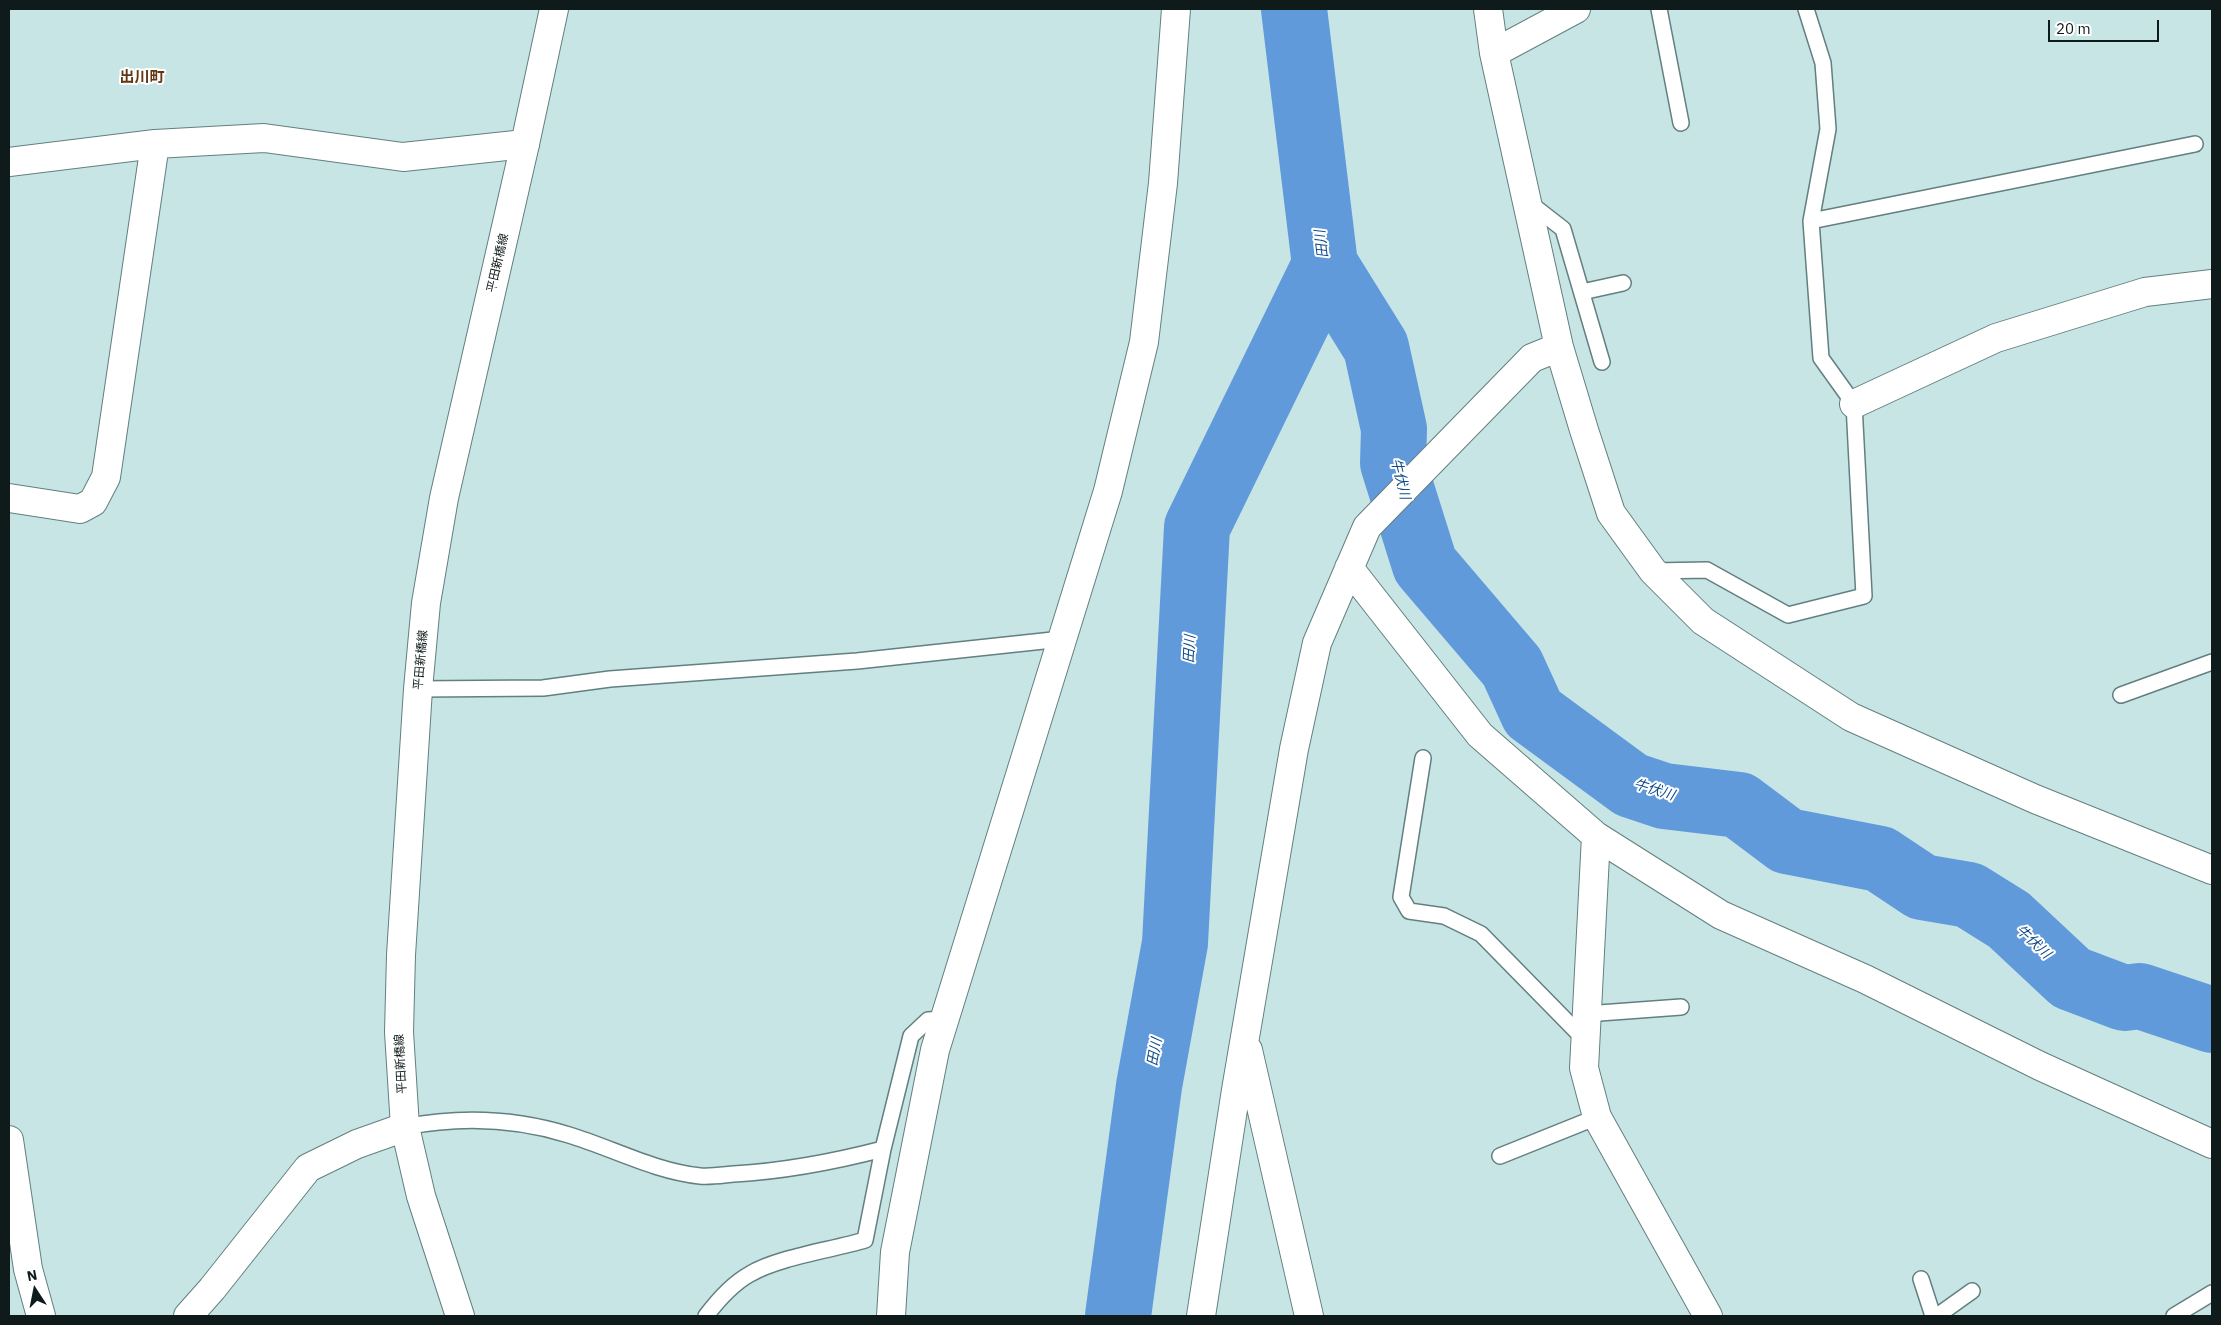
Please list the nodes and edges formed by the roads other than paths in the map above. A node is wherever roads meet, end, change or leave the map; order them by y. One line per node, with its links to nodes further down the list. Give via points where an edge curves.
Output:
1 (554, 9): 10 (street, 平田新橋線)
2 (1176, 9): 24 (street, via 1163,183 1144,342 1108,491)
3 (1488, 9): 7 (street)
4 (1576, 9): 7 (street)
5 (1659, 9): 8 (lane)
6 (1806, 9): 14 (lane, via 1823,63 1828,128)
7 (1494, 52): 13 (street)
8 (1681, 123)
9 (155, 144): 10 (street, via 264,138 403,157); 12 (street); 21 (street, via 106,477 93,502 80,509)
10 (525, 144): 26 (street, 平田新橋線, via 444,498 426,603)
11 (2195, 144): 14 (lane)
12 (9, 162)
13 (1527, 201): 17 (lane, via 1563,229); 18 (street)
14 (1811, 221): 20 (lane, via 1821,358)
15 (1623, 283): 17 (lane)
16 (2212, 284): 20 (street, via 2146,292 1996,338)
17 (1582, 292): 19 (lane)
18 (1553, 349): 22 (street, via 1532,358 1367,527); 23 (street, via 1611,513)
19 (1602, 362)
20 (1854, 404): 23 (lane, via 1864,596 1788,615 1707,570)
21 (9, 498)
22 (1349, 568): 29 (street, via 1480,735); 34 (street, via 1315,653 1294,749)
23 (1653, 571): 30 (street, via 1702,621 1851,717 2035,799)
24 (1062, 639): 26 (lane, via 857,661 610,679 543,688); 32 (street)
25 (2212, 662): 27 (lane)
26 (418, 689): 36 (street, 平田新橋線, via 401,955 399,1032)
27 (2121, 695)
28 (1423, 758): 33 (lane, via 1401,897 1409,911 1444,916 1481,934)
29 (1596, 836): 33 (street); 38 (street, via 1721,914)
30 (2212, 870)
31 (1681, 1007): 33 (lane)
32 (944, 1019): 39 (lane, via 928,1020 910,1036); 48 (street, via 895,1252)
33 (1586, 1027): 35 (street, via 1584,1068)
34 (1246, 1038): 49 (street); 50 (street)
35 (1597, 1117): 40 (lane); 51 (street)
36 (404, 1127): 39 (lane, via 432,1122 505,1120 568,1135 668,1170 701,1176 829,1164); 45 (street, via 357,1144 308,1168); 46 (street, 平田新橋線, via 421,1196)
37 (9, 1140): 44 (street, via 28,1269)
38 (2212, 1144)
39 (883, 1149): 47 (lane, via 865,1240 750,1273 719,1298)
40 (1500, 1156)
41 (1921, 1279): 52 (lane)
42 (1972, 1291): 52 (lane)
43 (2212, 1293): 53 (lane)
44 (41, 1316)
45 (188, 1316)
46 (460, 1316)
47 (706, 1316)
48 (891, 1316)
49 (1201, 1316)
50 (1309, 1316)
51 (1708, 1316)
52 (1935, 1316)
53 (2174, 1316)

